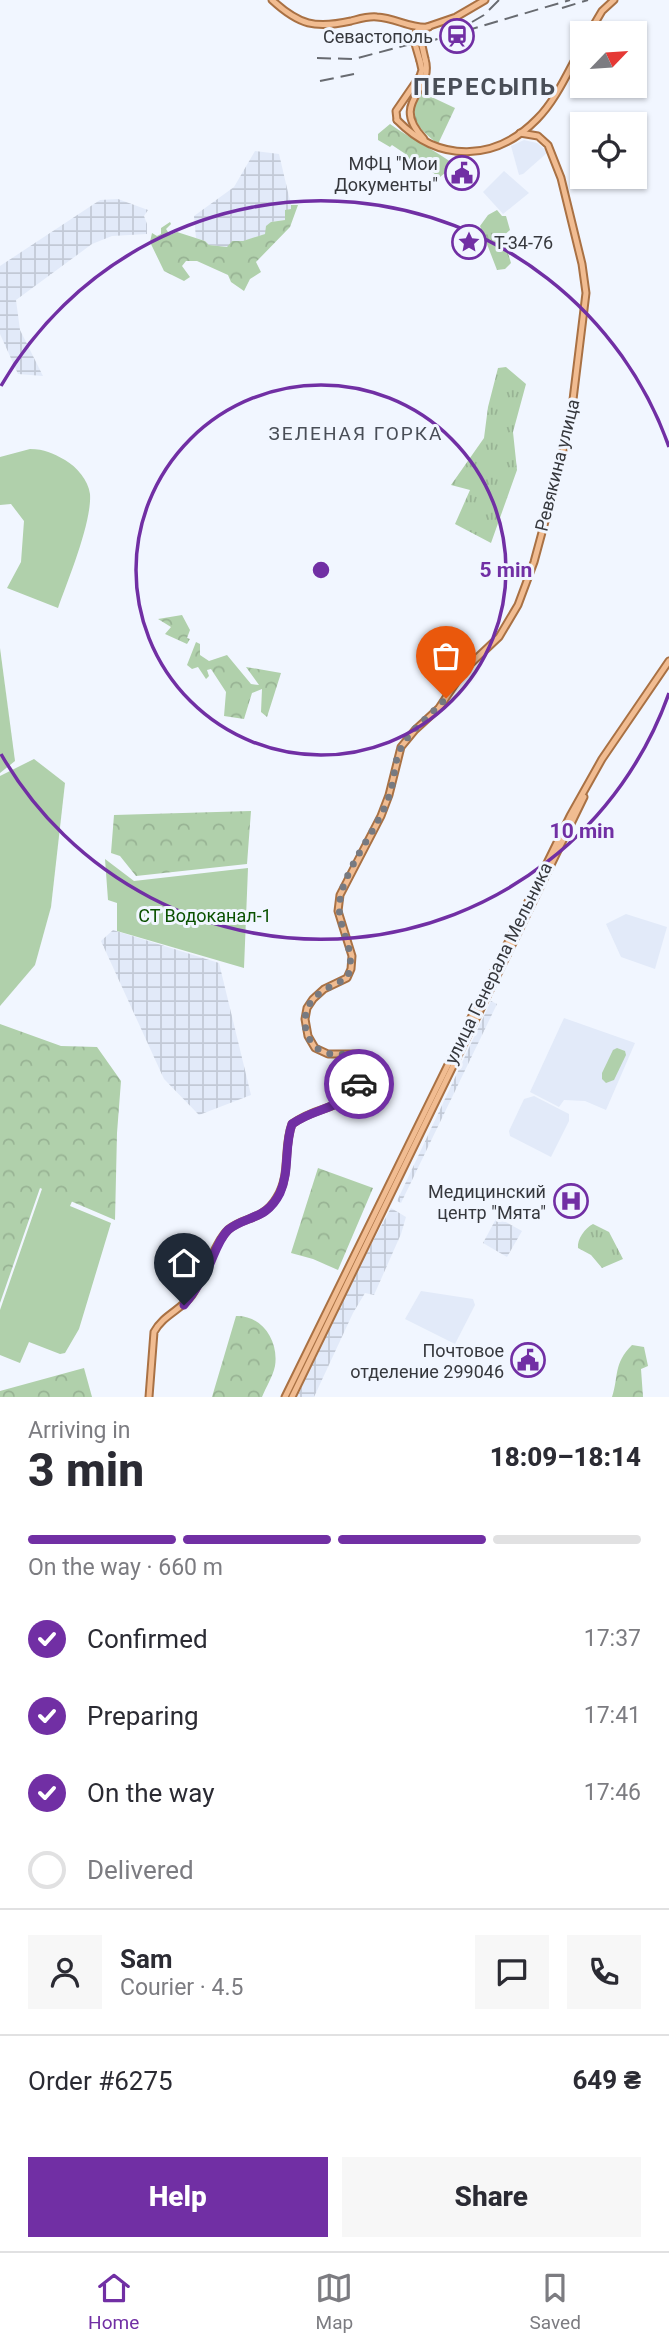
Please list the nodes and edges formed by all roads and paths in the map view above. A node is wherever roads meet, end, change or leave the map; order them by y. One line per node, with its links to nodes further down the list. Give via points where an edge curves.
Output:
1 (272, 0): 5 (main road, via 290,16 318,26 373,16)
2 (485, 0): 6 (main road)
3 (614, 0): 4 (main road)
4 (596, 21)
5 (403, 23): 7 (main road); 7 (main road)
6 (429, 27): 7 (main road); 8 (main road)
7 (414, 32): 8 (main road); 10 (main road, bridge, via 422,70)
8 (421, 41): 10 (main road, bridge, via 427,71)
9 (570, 67): 14 (main road)
10 (412, 93): 11 (main road); 12 (main road)
11 (397, 109): 12 (main road); 13 (main road)
12 (410, 114): 13 (main road, via 406,121); 17 (main road, via 415,129)
13 (397, 120): 17 (main road)
14 (536, 120): 15 (main road); 16 (main road)
15 (520, 132): 16 (main road); 17 (main road, via 484,150 444,150)
16 (538, 136): 20 (main road, Ревякина улица, via 548,145 561,178 586,293 571,416 527,584 499,637 465,669 439,708 401,747 389,795 341,895 338,911 352,956 351,969 347,978 313,999 305,1019 315,1048 328,1054 357,1054 365,1059 366,1070 351,1095 338,1105 292,1124 285,1179 273,1204 229,1229 192,1295 158,1323 153,1332)
17 (429, 144)
18 (669, 661): 19 (main road, улица Генерала Мельника, via 570,816)
19 (507, 952): 21 (main road, улица Генерала Мельника); 22 (main road, улица Генерала Мельника)
20 (149, 1397)
21 (285, 1397)
22 (292, 1397)

